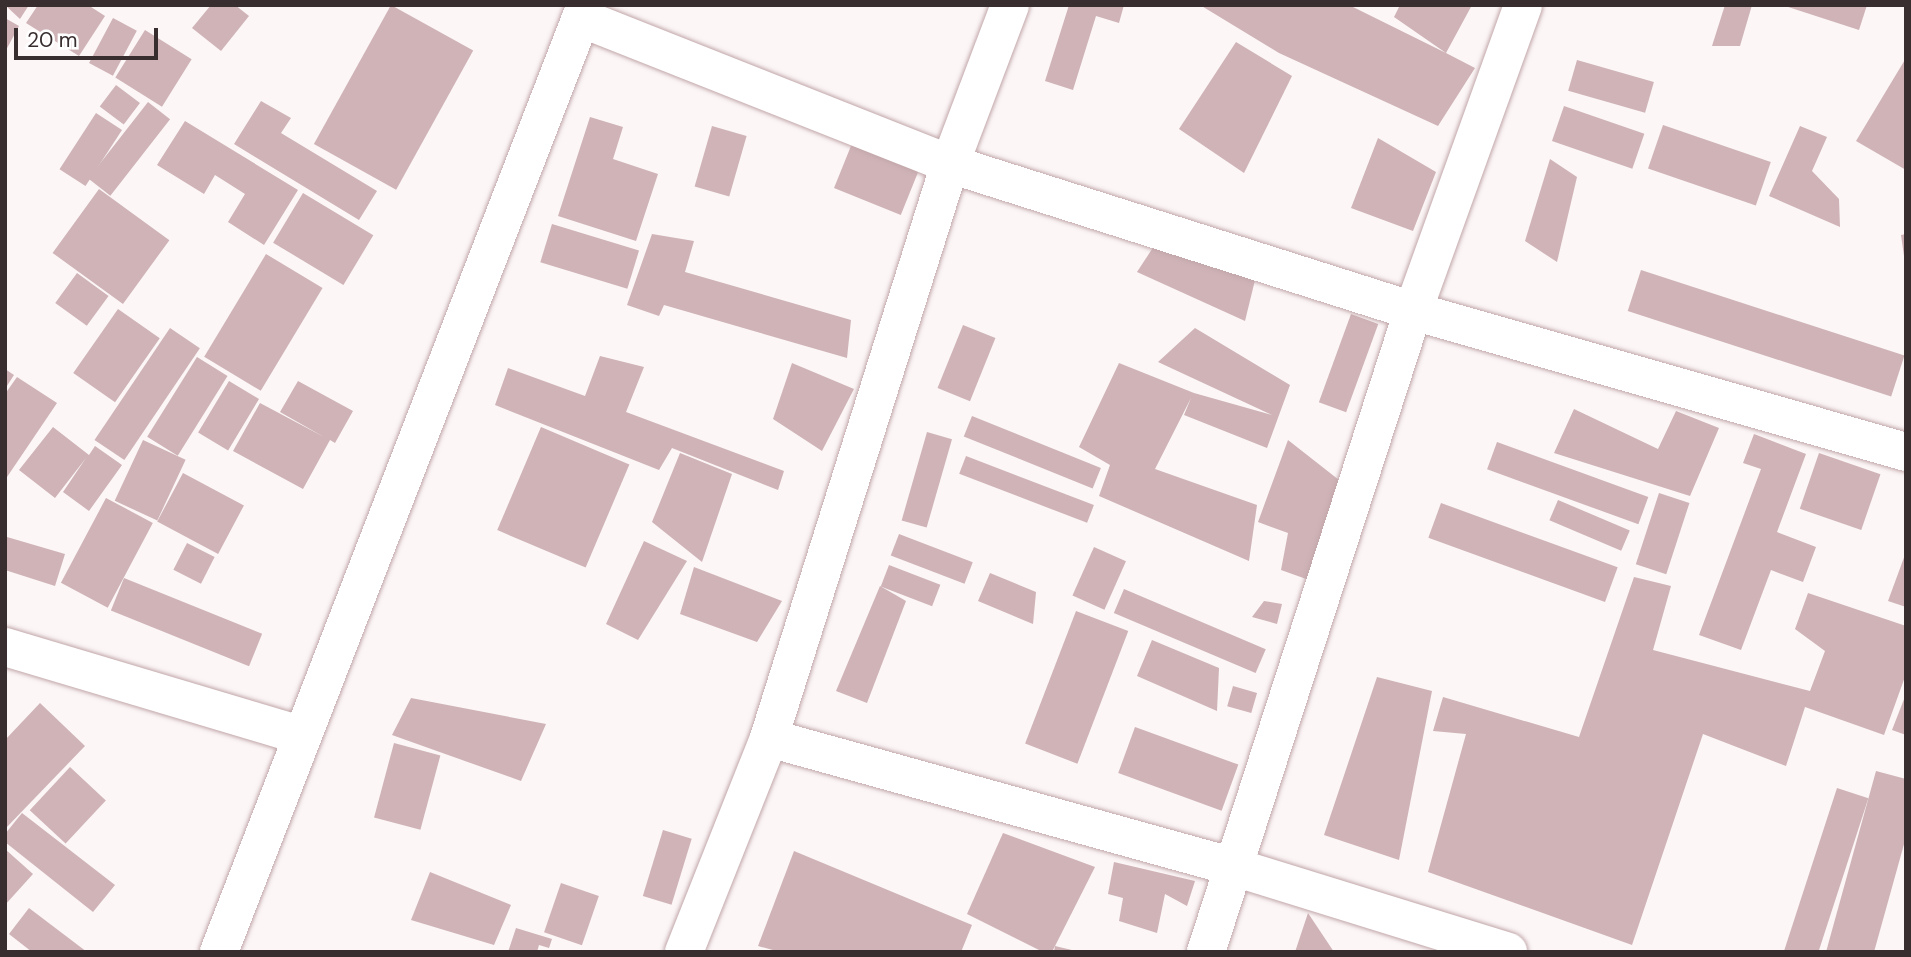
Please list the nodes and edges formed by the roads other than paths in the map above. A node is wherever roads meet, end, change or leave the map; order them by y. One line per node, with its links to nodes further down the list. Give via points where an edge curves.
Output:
1 (1010, 5): 4 (street)
2 (1523, 5): 5 (street)
3 (583, 12): 4 (street); 8 (street)
4 (950, 164): 5 (street); 9 (street)
5 (1413, 311): 6 (street); 10 (street)
6 (1906, 452)
7 (5, 648): 8 (street)
8 (301, 735): 11 (street)
9 (769, 738): 10 (street); 12 (street)
10 (1234, 867): 13 (street); 14 (street)
11 (219, 952)
12 (684, 952)
13 (1206, 952)
14 (1508, 952)

